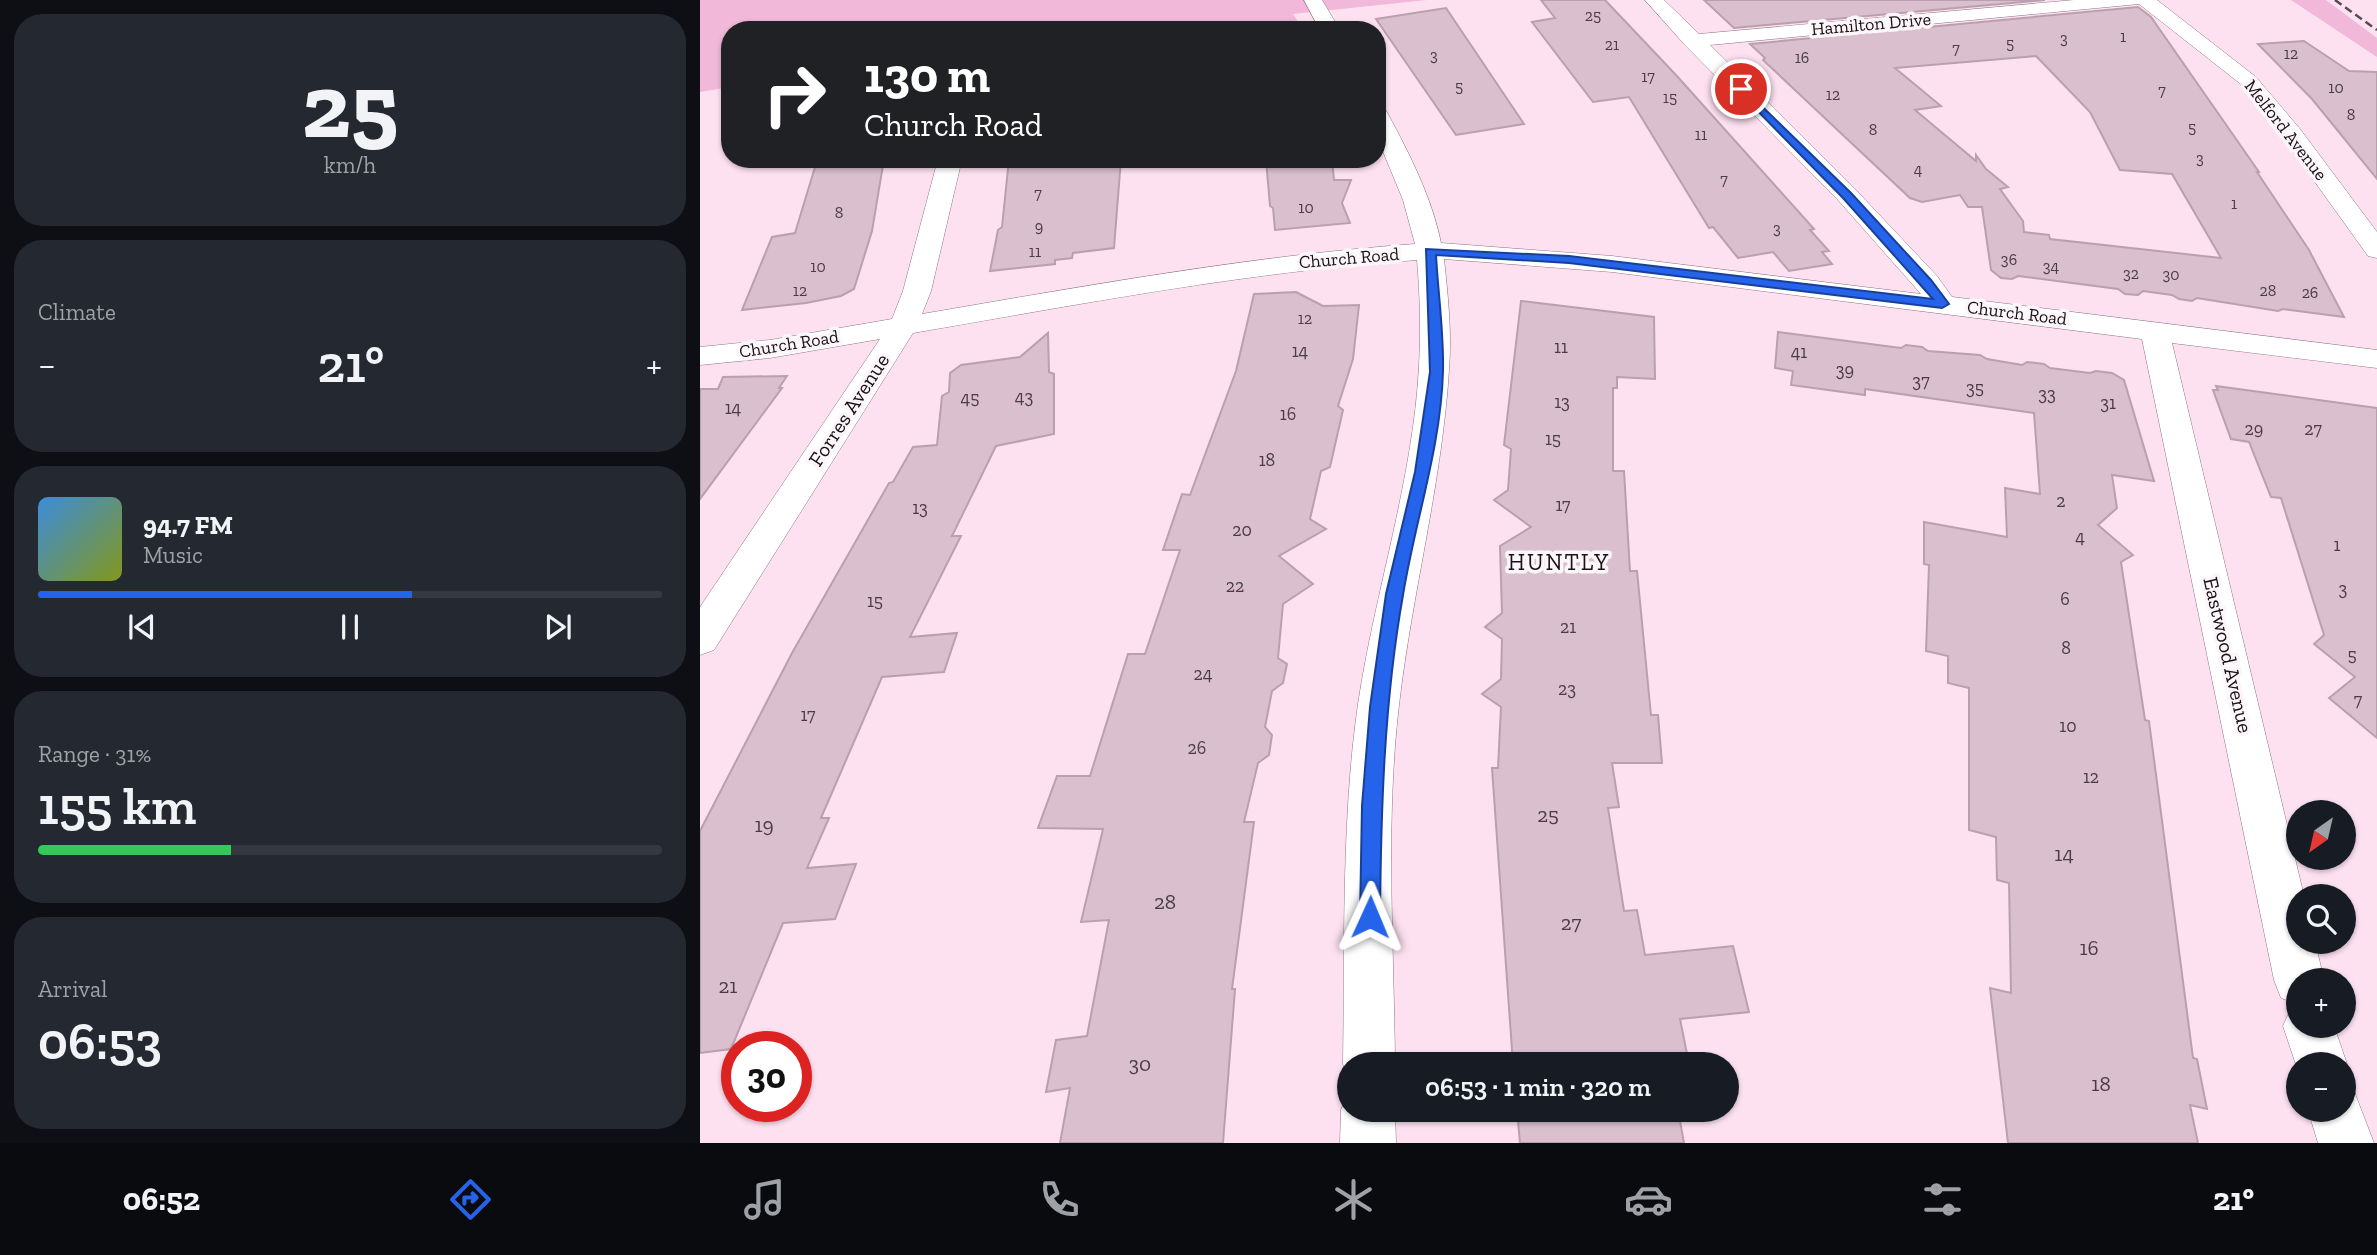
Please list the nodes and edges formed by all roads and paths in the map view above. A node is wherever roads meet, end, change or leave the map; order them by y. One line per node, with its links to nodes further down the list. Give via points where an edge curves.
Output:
1 (1312, 0): 5 (street)
2 (1654, 0): 6 (street)
3 (2134, 0): 6 (street, Hamilton Drive)
4 (2145, 0): 9 (street, Melford Avenue, via 2249,81)
5 (1325, 21)
6 (1692, 40): 11 (street, via 1847,195)
7 (1386, 133): 10 (street, via 1406,176)
8 (948, 168): 12 (street, Forres Avenue)
9 (2377, 250)
10 (1430, 251): 11 (street, Church Road, via 1560,258); 12 (street, Church Road, via 1219,271); 18 (street, via 1436,372 1423,472 1395,594 1371,806)
11 (1942, 304): 13 (street, Church Road)
12 (904, 325): 14 (street, Church Road, via 770,349); 16 (street, Forres Avenue)
13 (2155, 331): 15 (street, Church Road); 17 (street, Eastwood Avenue)
14 (700, 356)
15 (2377, 359)
16 (700, 639)
17 (2296, 968)
18 (1368, 1052)
19 (1368, 1122): 21 (street)
20 (2339, 1122): 22 (street)
21 (1368, 1143)
22 (2346, 1143)

